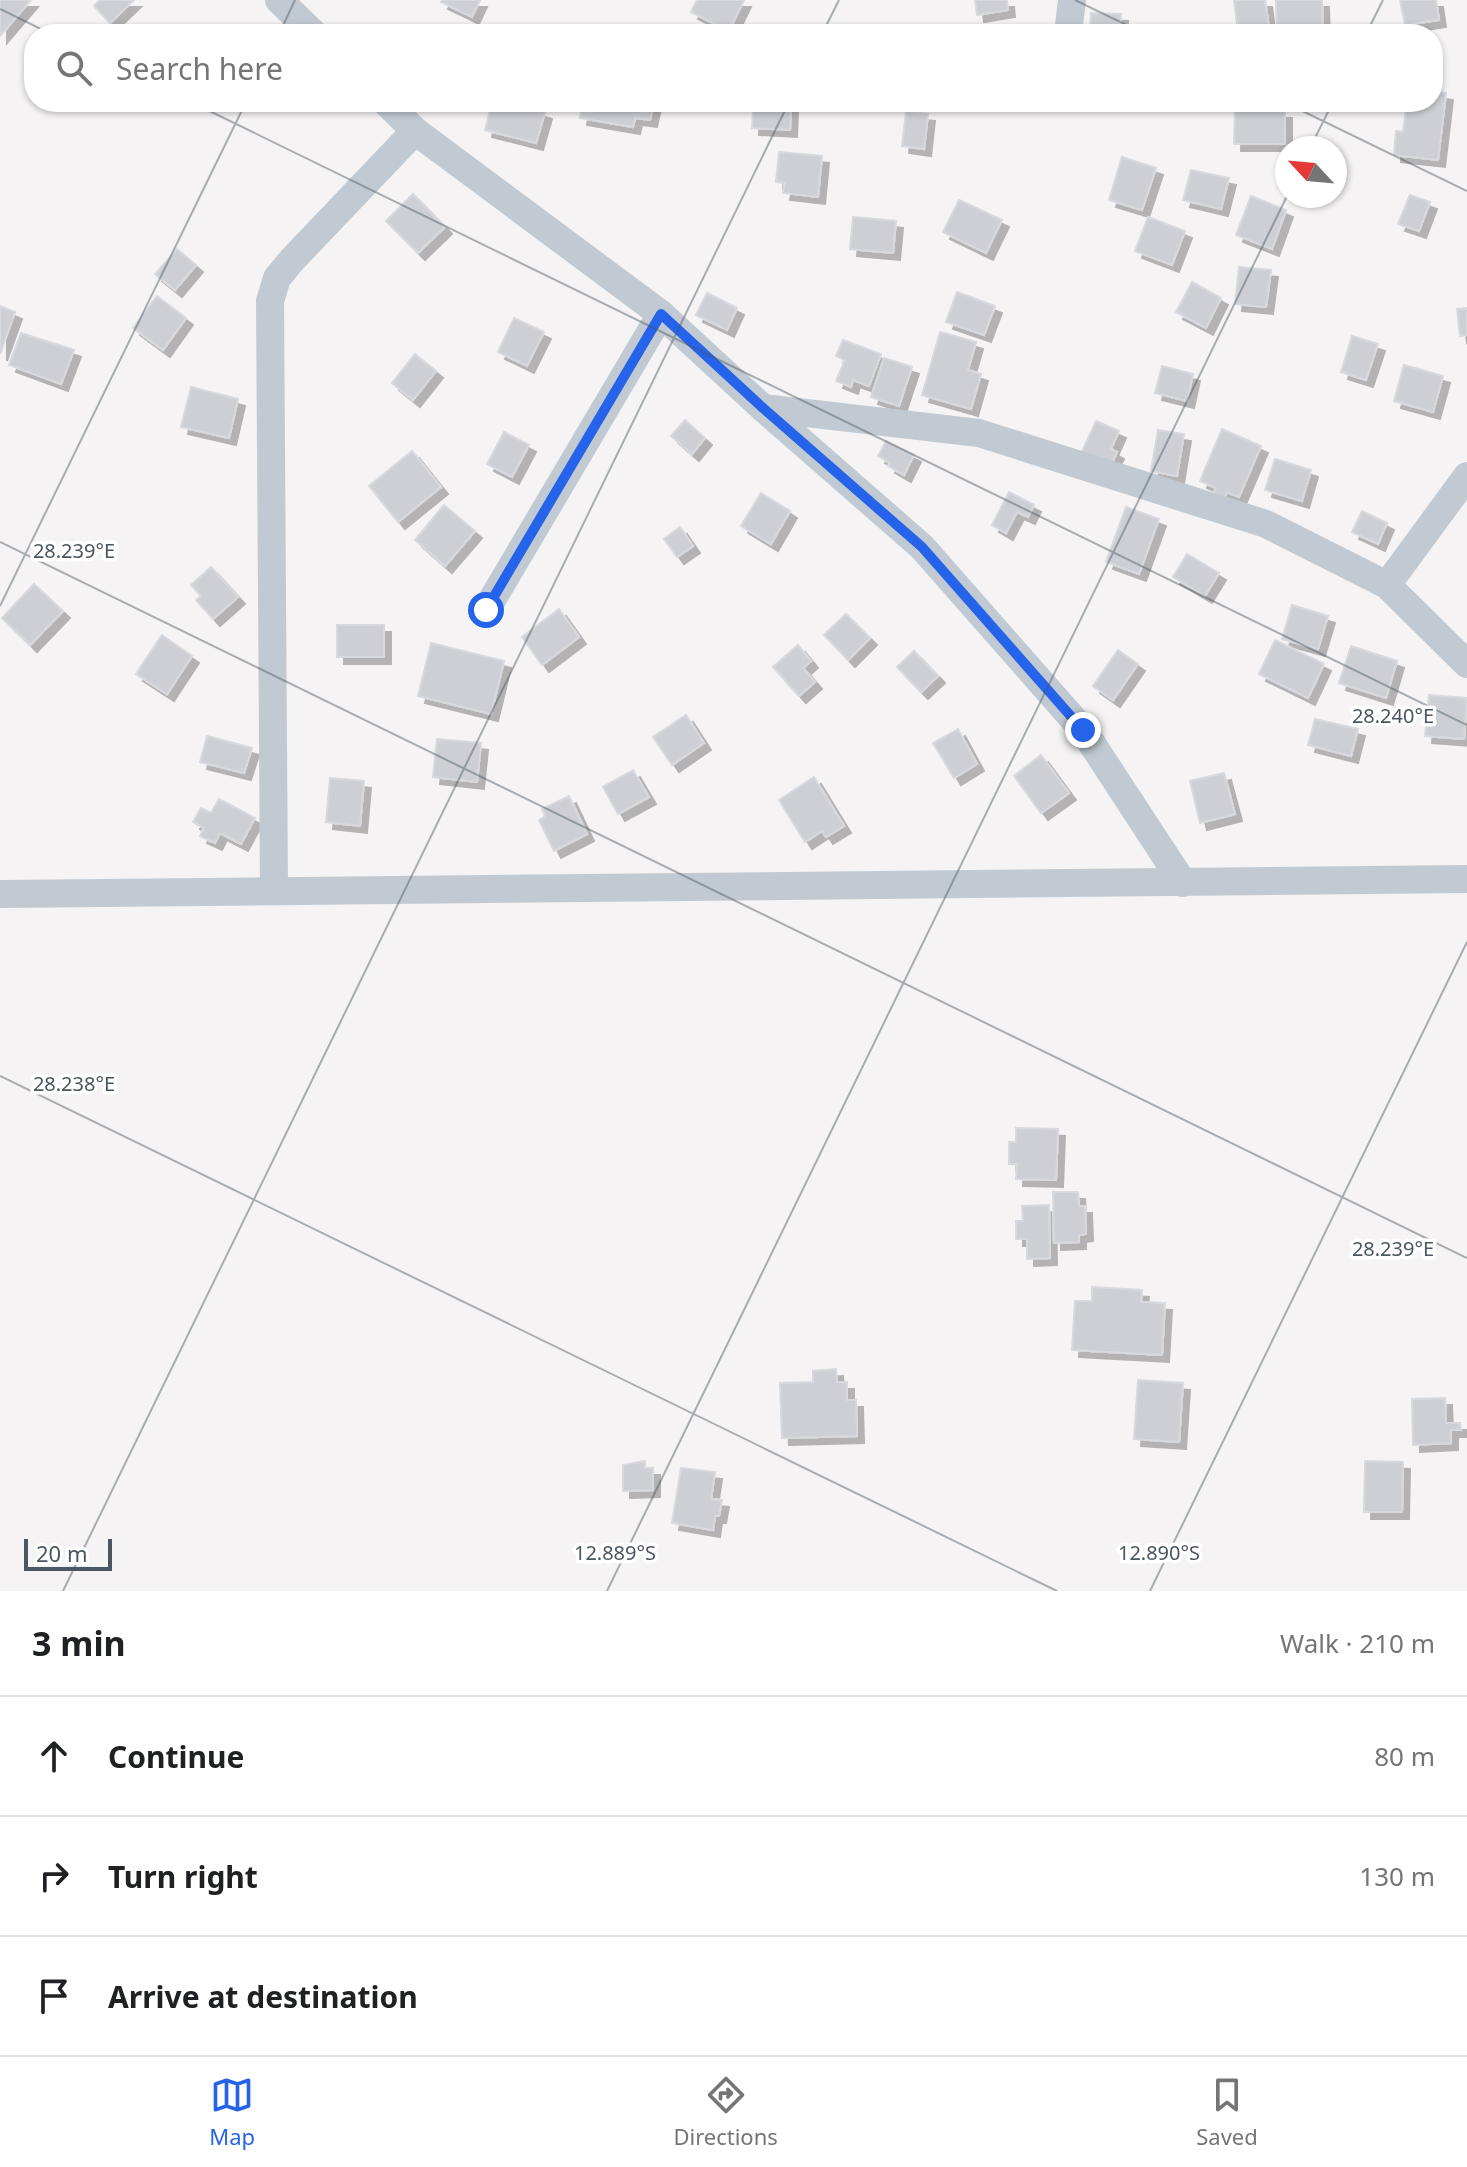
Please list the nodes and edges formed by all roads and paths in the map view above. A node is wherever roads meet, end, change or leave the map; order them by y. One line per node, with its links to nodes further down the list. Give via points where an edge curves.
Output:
1 (279, 0): 3 (street)
2 (1072, 0): 4 (street)
3 (304, 24)
4 (1069, 24)
5 (396, 112): 6 (street)
6 (415, 131): 7 (street); 15 (street, via 284,269 270,301)
7 (661, 314): 8 (street); 11 (street)
8 (763, 408): 10 (street, via 979,433 1266,524); 14 (street, via 922,547 1083,730)
9 (1467, 476): 10 (street)
10 (1387, 585): 12 (street)
11 (486, 610)
12 (1467, 664)
13 (1467, 879): 14 (street)
14 (1183, 883): 15 (street)
15 (274, 890): 16 (street)
16 (0, 894)

